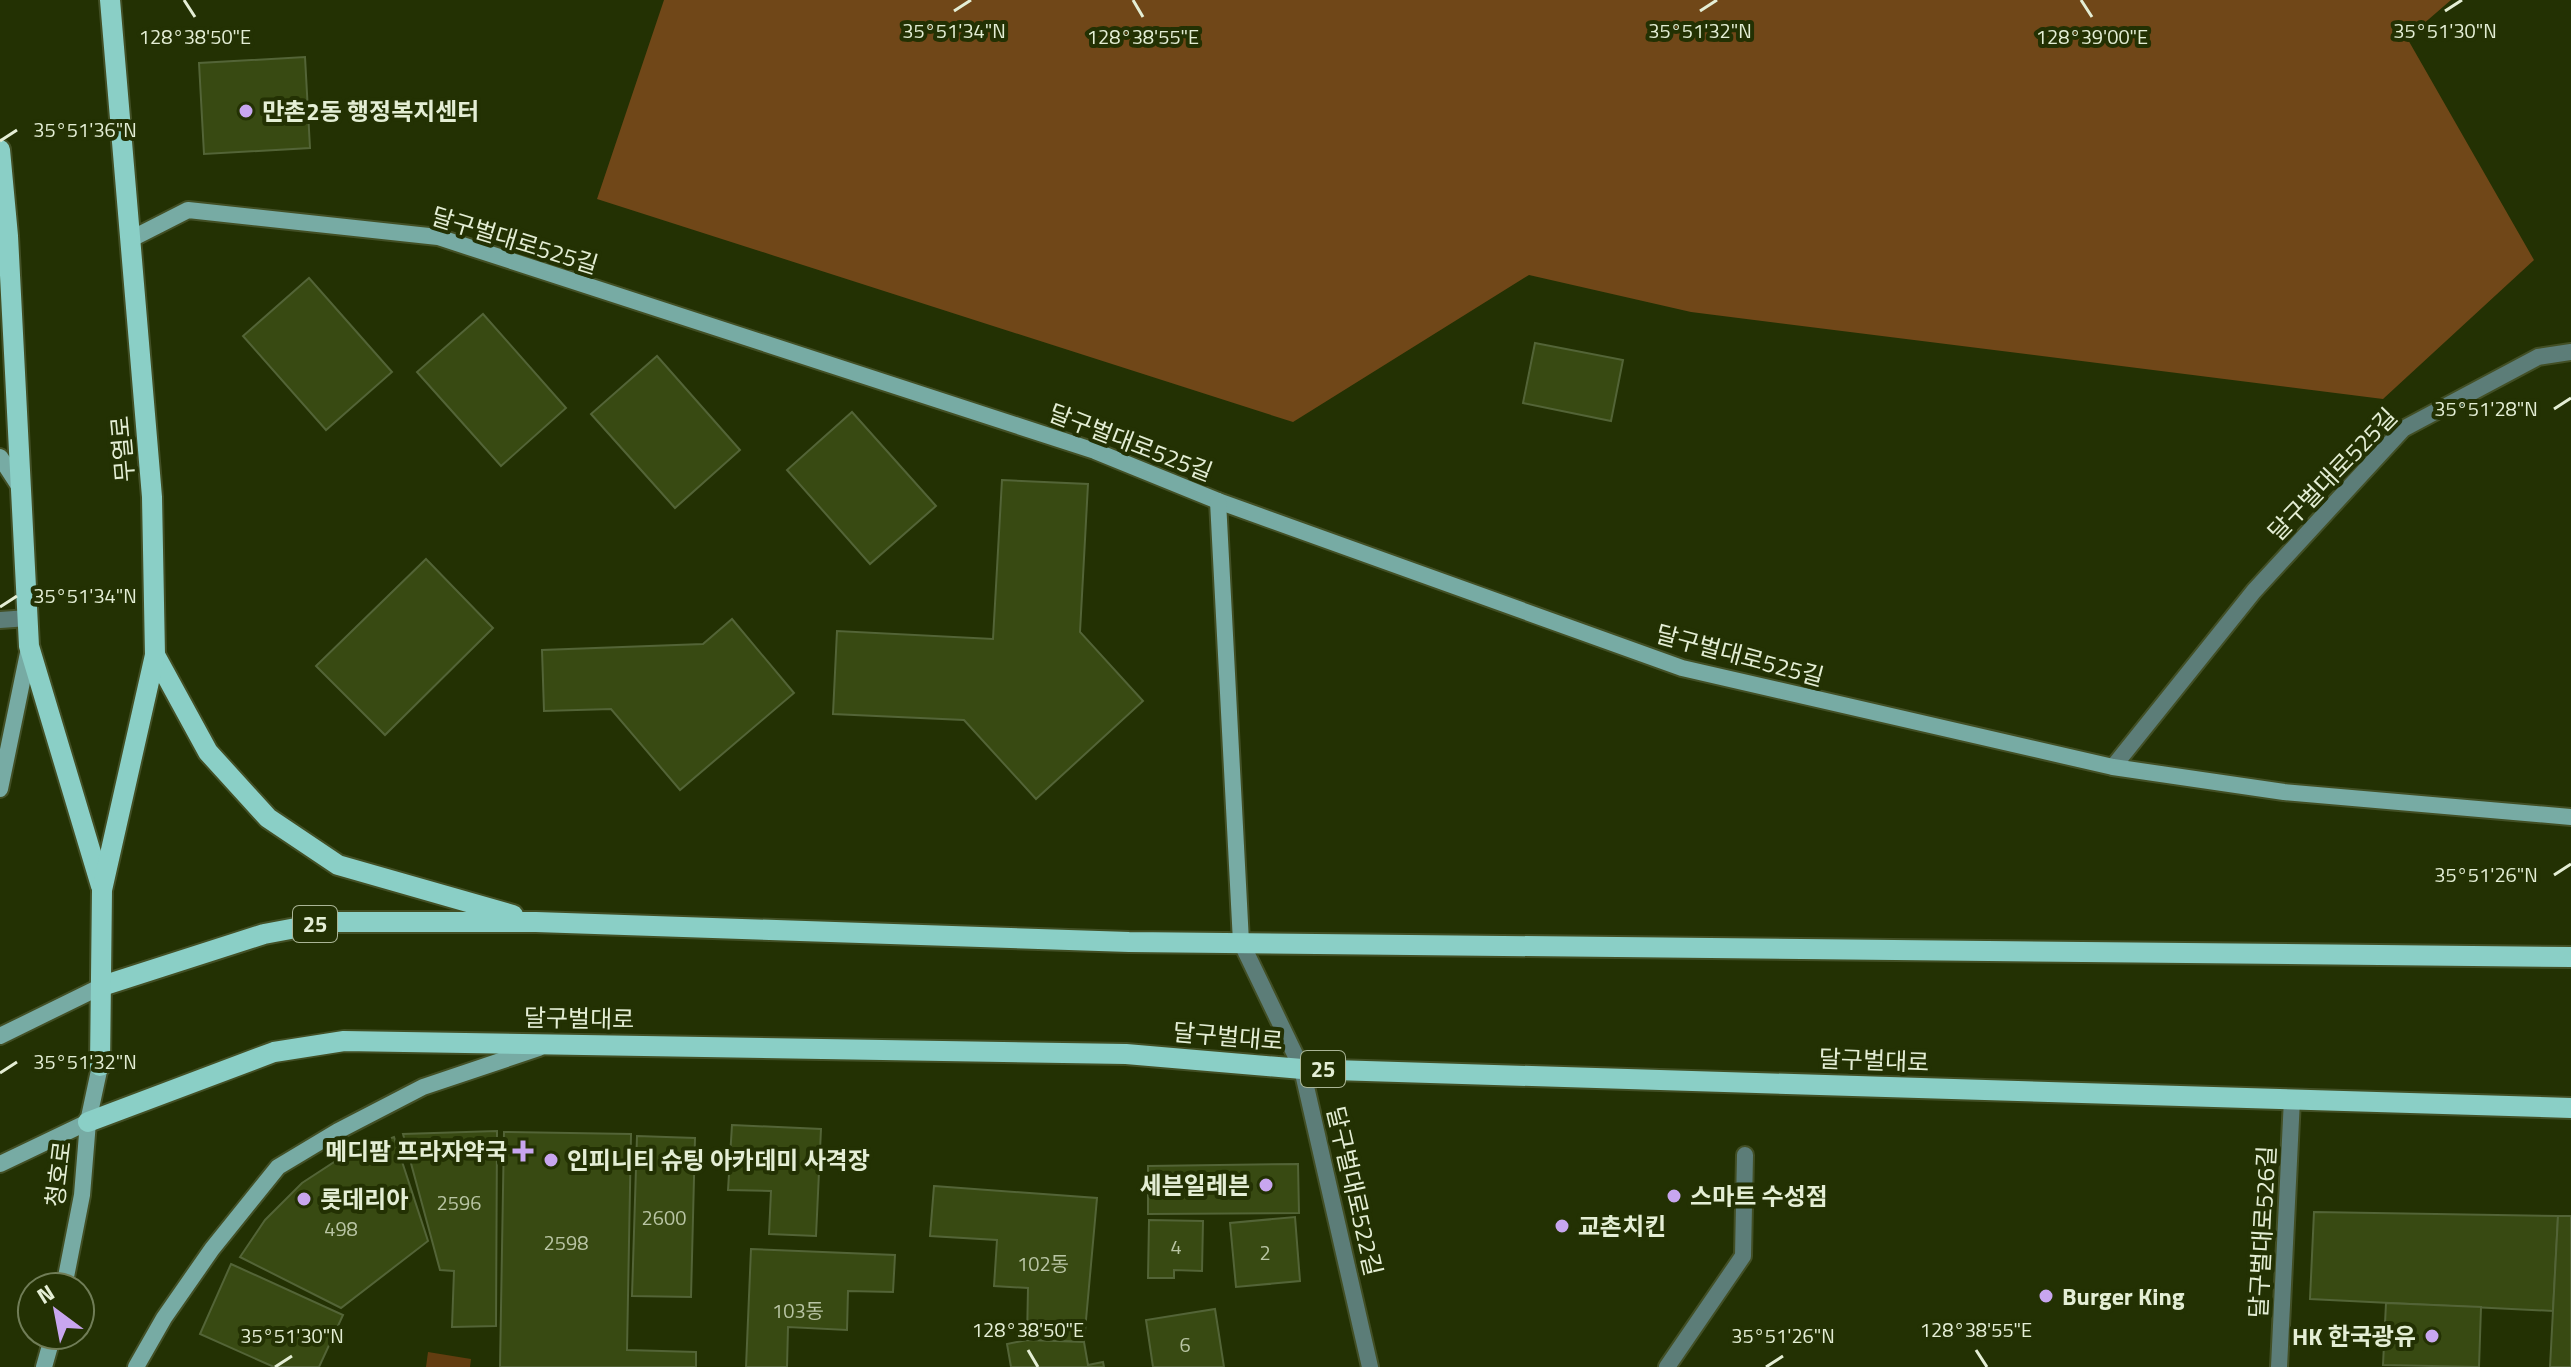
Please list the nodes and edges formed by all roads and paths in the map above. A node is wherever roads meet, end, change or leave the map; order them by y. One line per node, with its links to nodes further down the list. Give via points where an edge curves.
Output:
1 (110, 0): 3 (main road, 무열로)
2 (0, 150): 6 (main road, 무열로)
3 (131, 239): 7 (street, 달구벌대로525길, via 188,210 438,237 1095,451); 11 (main road, 무열로, via 152,497)
4 (2571, 352): 12 (street, 달구벌대로525길, via 2538,357 2403,429 2254,591)
5 (0, 457): 6 (street)
6 (22, 492): 8 (main road, 무열로)
7 (1218, 501): 12 (street, 달구벌대로525길, via 1682,668); 17 (street)
8 (28, 618): 9 (street); 10 (main road, 무열로)
9 (0, 620)
10 (29, 646): 13 (street); 15 (main road, 무열로)
11 (155, 655): 15 (main road, 무열로); 16 (main road, via 208,752 268,818 338,865)
12 (2113, 767): 14 (street, 달구벌대로525길, via 2284,792)
13 (0, 789)
14 (2571, 817)
15 (102, 890): 19 (main road, 무열로)
16 (536, 922): 17 (main road, 25); 19 (main road, 25, via 328,922 264,934)
17 (1241, 942): 18 (main road, 25); 23 (street, 달구벌대로522길)
18 (2571, 957)
19 (102, 986): 20 (street); 22 (main road, 무열로)
20 (0, 1036)
21 (552, 1044): 23 (main road, 달구벌대로 / 25, via 1126,1054); 26 (main road, 달구벌대로 / 25, via 344,1041 274,1052); 30 (street, via 423,1087 278,1167 212,1249)
22 (100, 1066): 26 (street, 청호로)
23 (1302, 1069): 24 (main road, 달구벌대로 / 25); 31 (street, 달구벌대로522길)
24 (2292, 1099): 25 (main road, 달구벌대로 / 25); 33 (street, 달구벌대로526길)
25 (2571, 1108)
26 (88, 1122): 28 (street, 달구벌대로); 29 (street, 청호로, via 82,1195)
27 (1745, 1155): 32 (street, via 1743,1256)
28 (0, 1164)
29 (67, 1271)
30 (136, 1367)
31 (1370, 1367)
32 (1667, 1367)
33 (2279, 1367)

